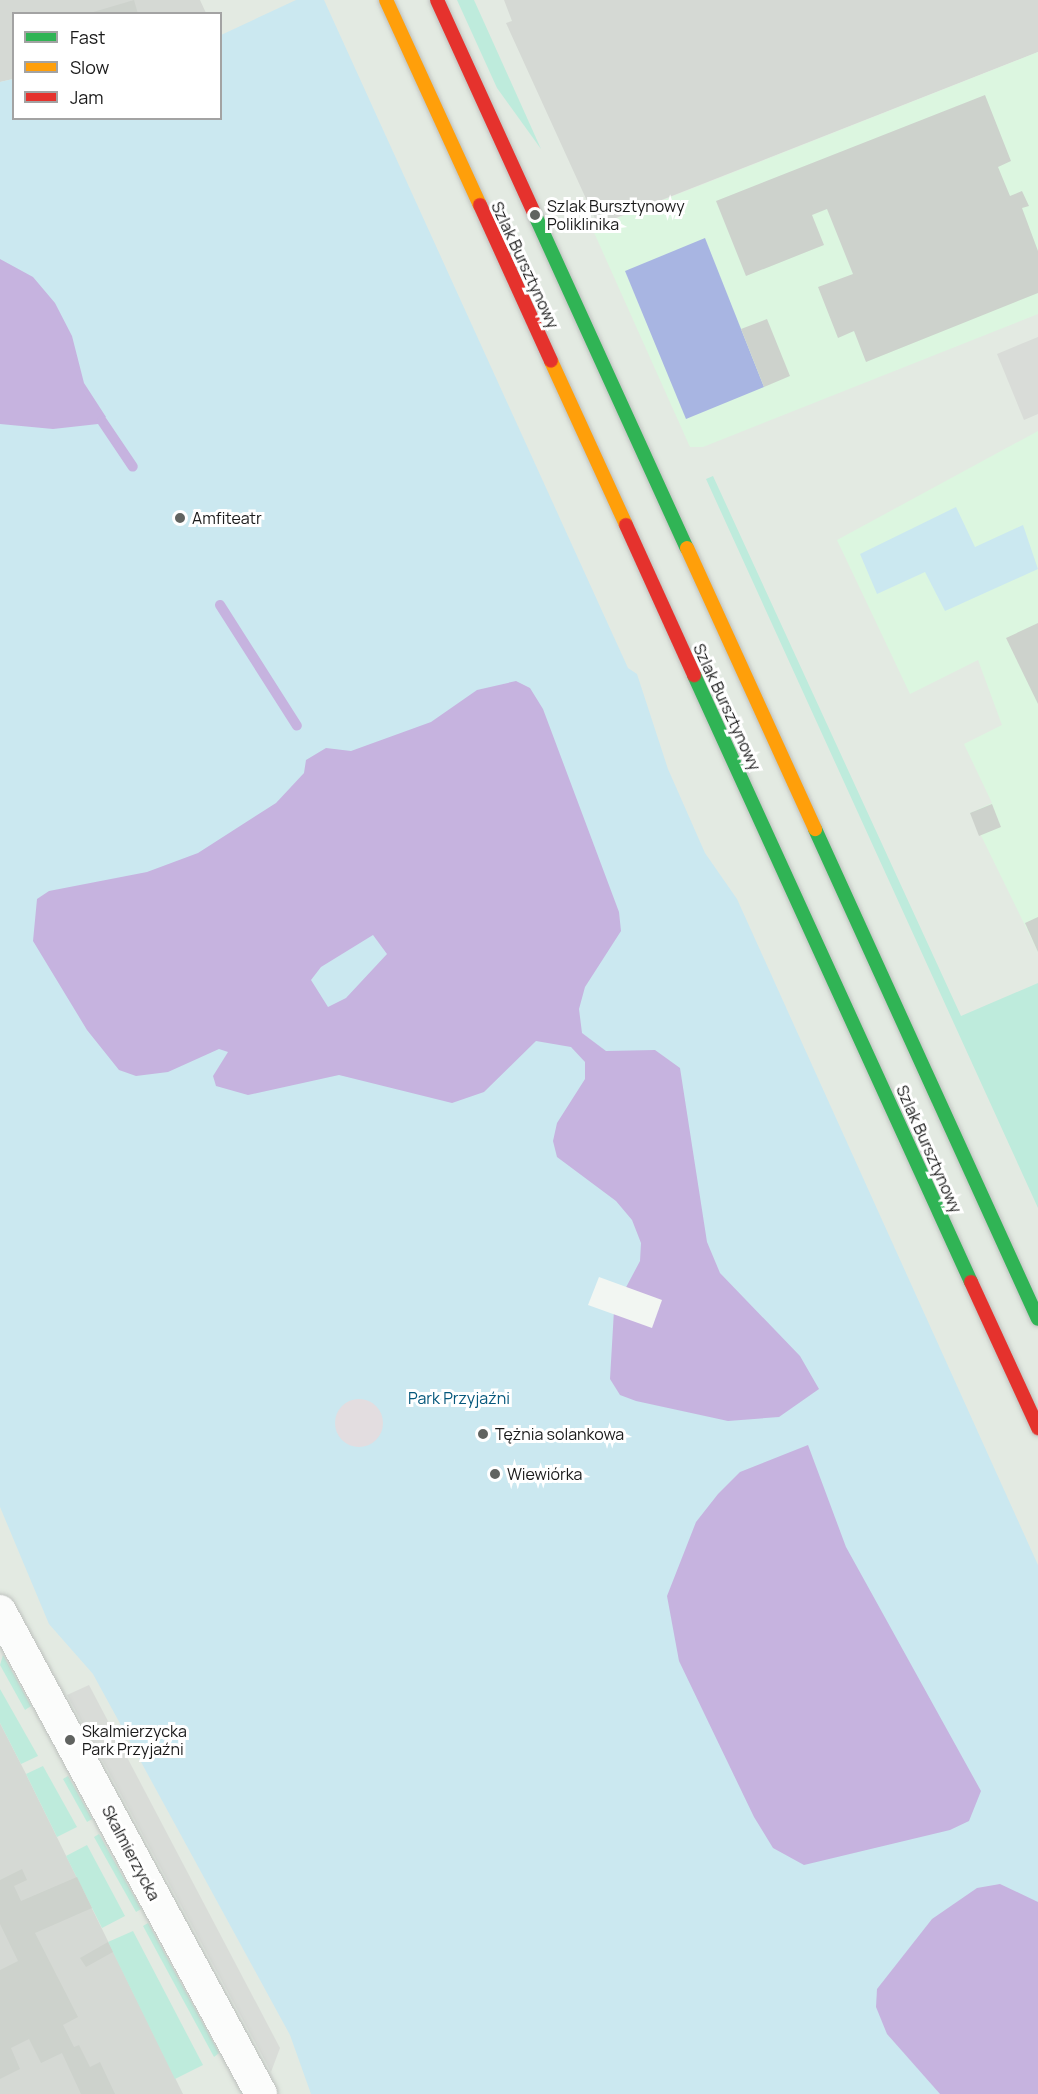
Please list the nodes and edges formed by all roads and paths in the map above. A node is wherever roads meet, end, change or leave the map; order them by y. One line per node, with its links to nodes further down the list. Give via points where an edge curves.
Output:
1 (386, 0): 4 (main road, Szlak Bursztynowy)
2 (437, 0): 3 (main road, Szlak Bursztynowy)
3 (1038, 1319)
4 (1038, 1428)
5 (0, 1611): 6 (street, Skalmierzycka)
6 (261, 2094)

